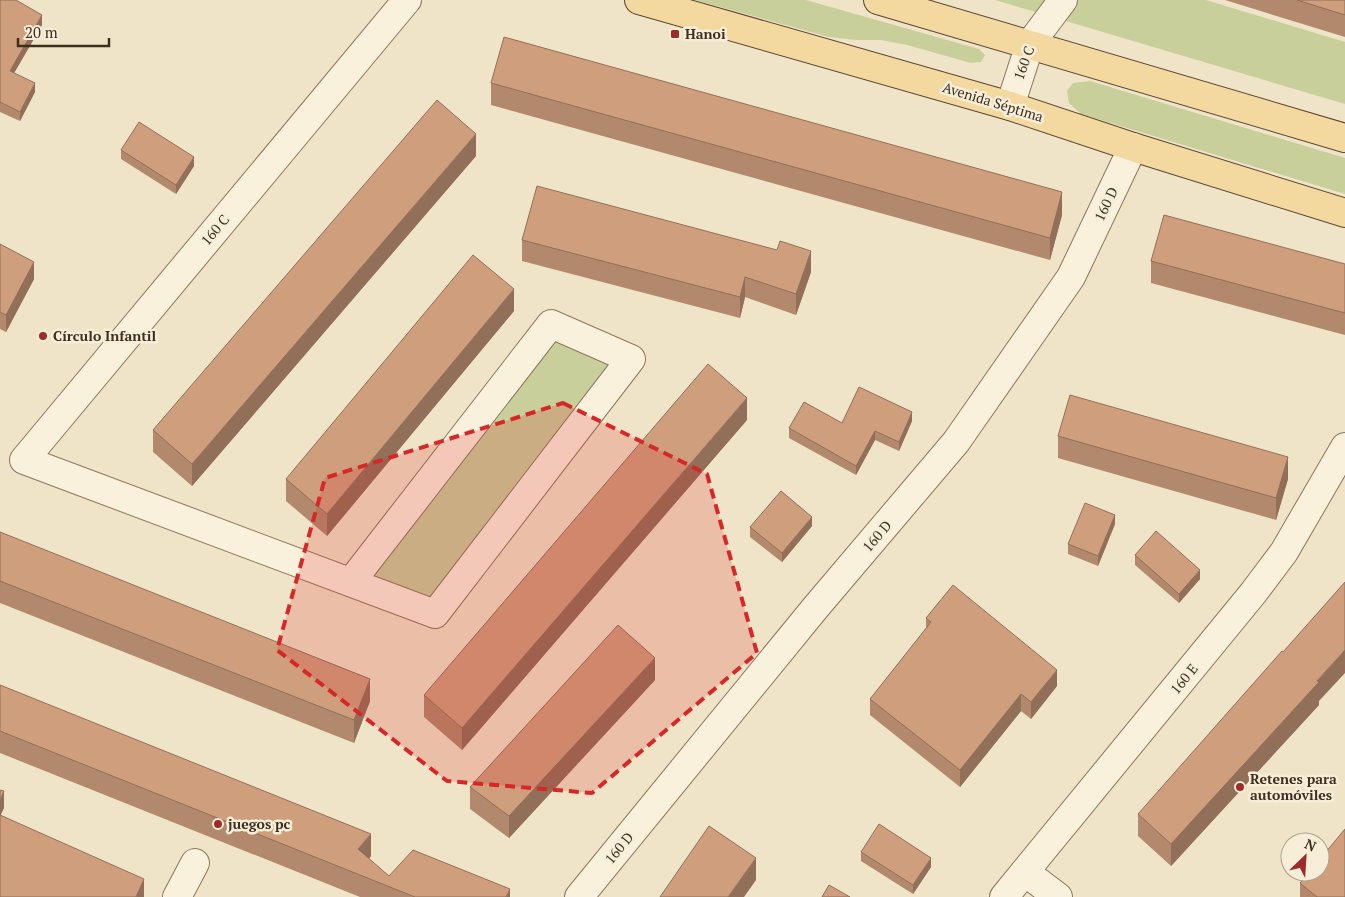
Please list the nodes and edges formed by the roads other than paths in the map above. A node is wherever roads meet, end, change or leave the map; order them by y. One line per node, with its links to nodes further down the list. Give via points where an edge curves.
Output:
1 (407, 0): 11 (street, 160 C, via 24,460)
2 (639, 0): 6 (main road, Avenida Séptima)
3 (878, 0): 5 (main road)
4 (1063, 0): 5 (street, 160 C)
5 (1030, 44): 6 (street, 160 C); 7 (main road)
6 (1010, 106): 8 (main road, Avenida Séptima)
7 (1345, 138)
8 (1132, 147): 9 (main road, Avenida Séptima); 15 (street, 160 D, via 1071,277 956,442 816,607)
9 (1345, 212)
10 (1345, 447): 13 (street, 160 E, via 1284,552 1254,592)
11 (351, 582): 11 (street, via 550,324 631,359 435,614)
12 (195, 863): 14 (street)
13 (1025, 872): 16 (street, 160 E); 17 (street)
14 (177, 897)
15 (579, 897)
16 (1004, 897)
17 (1058, 897)

